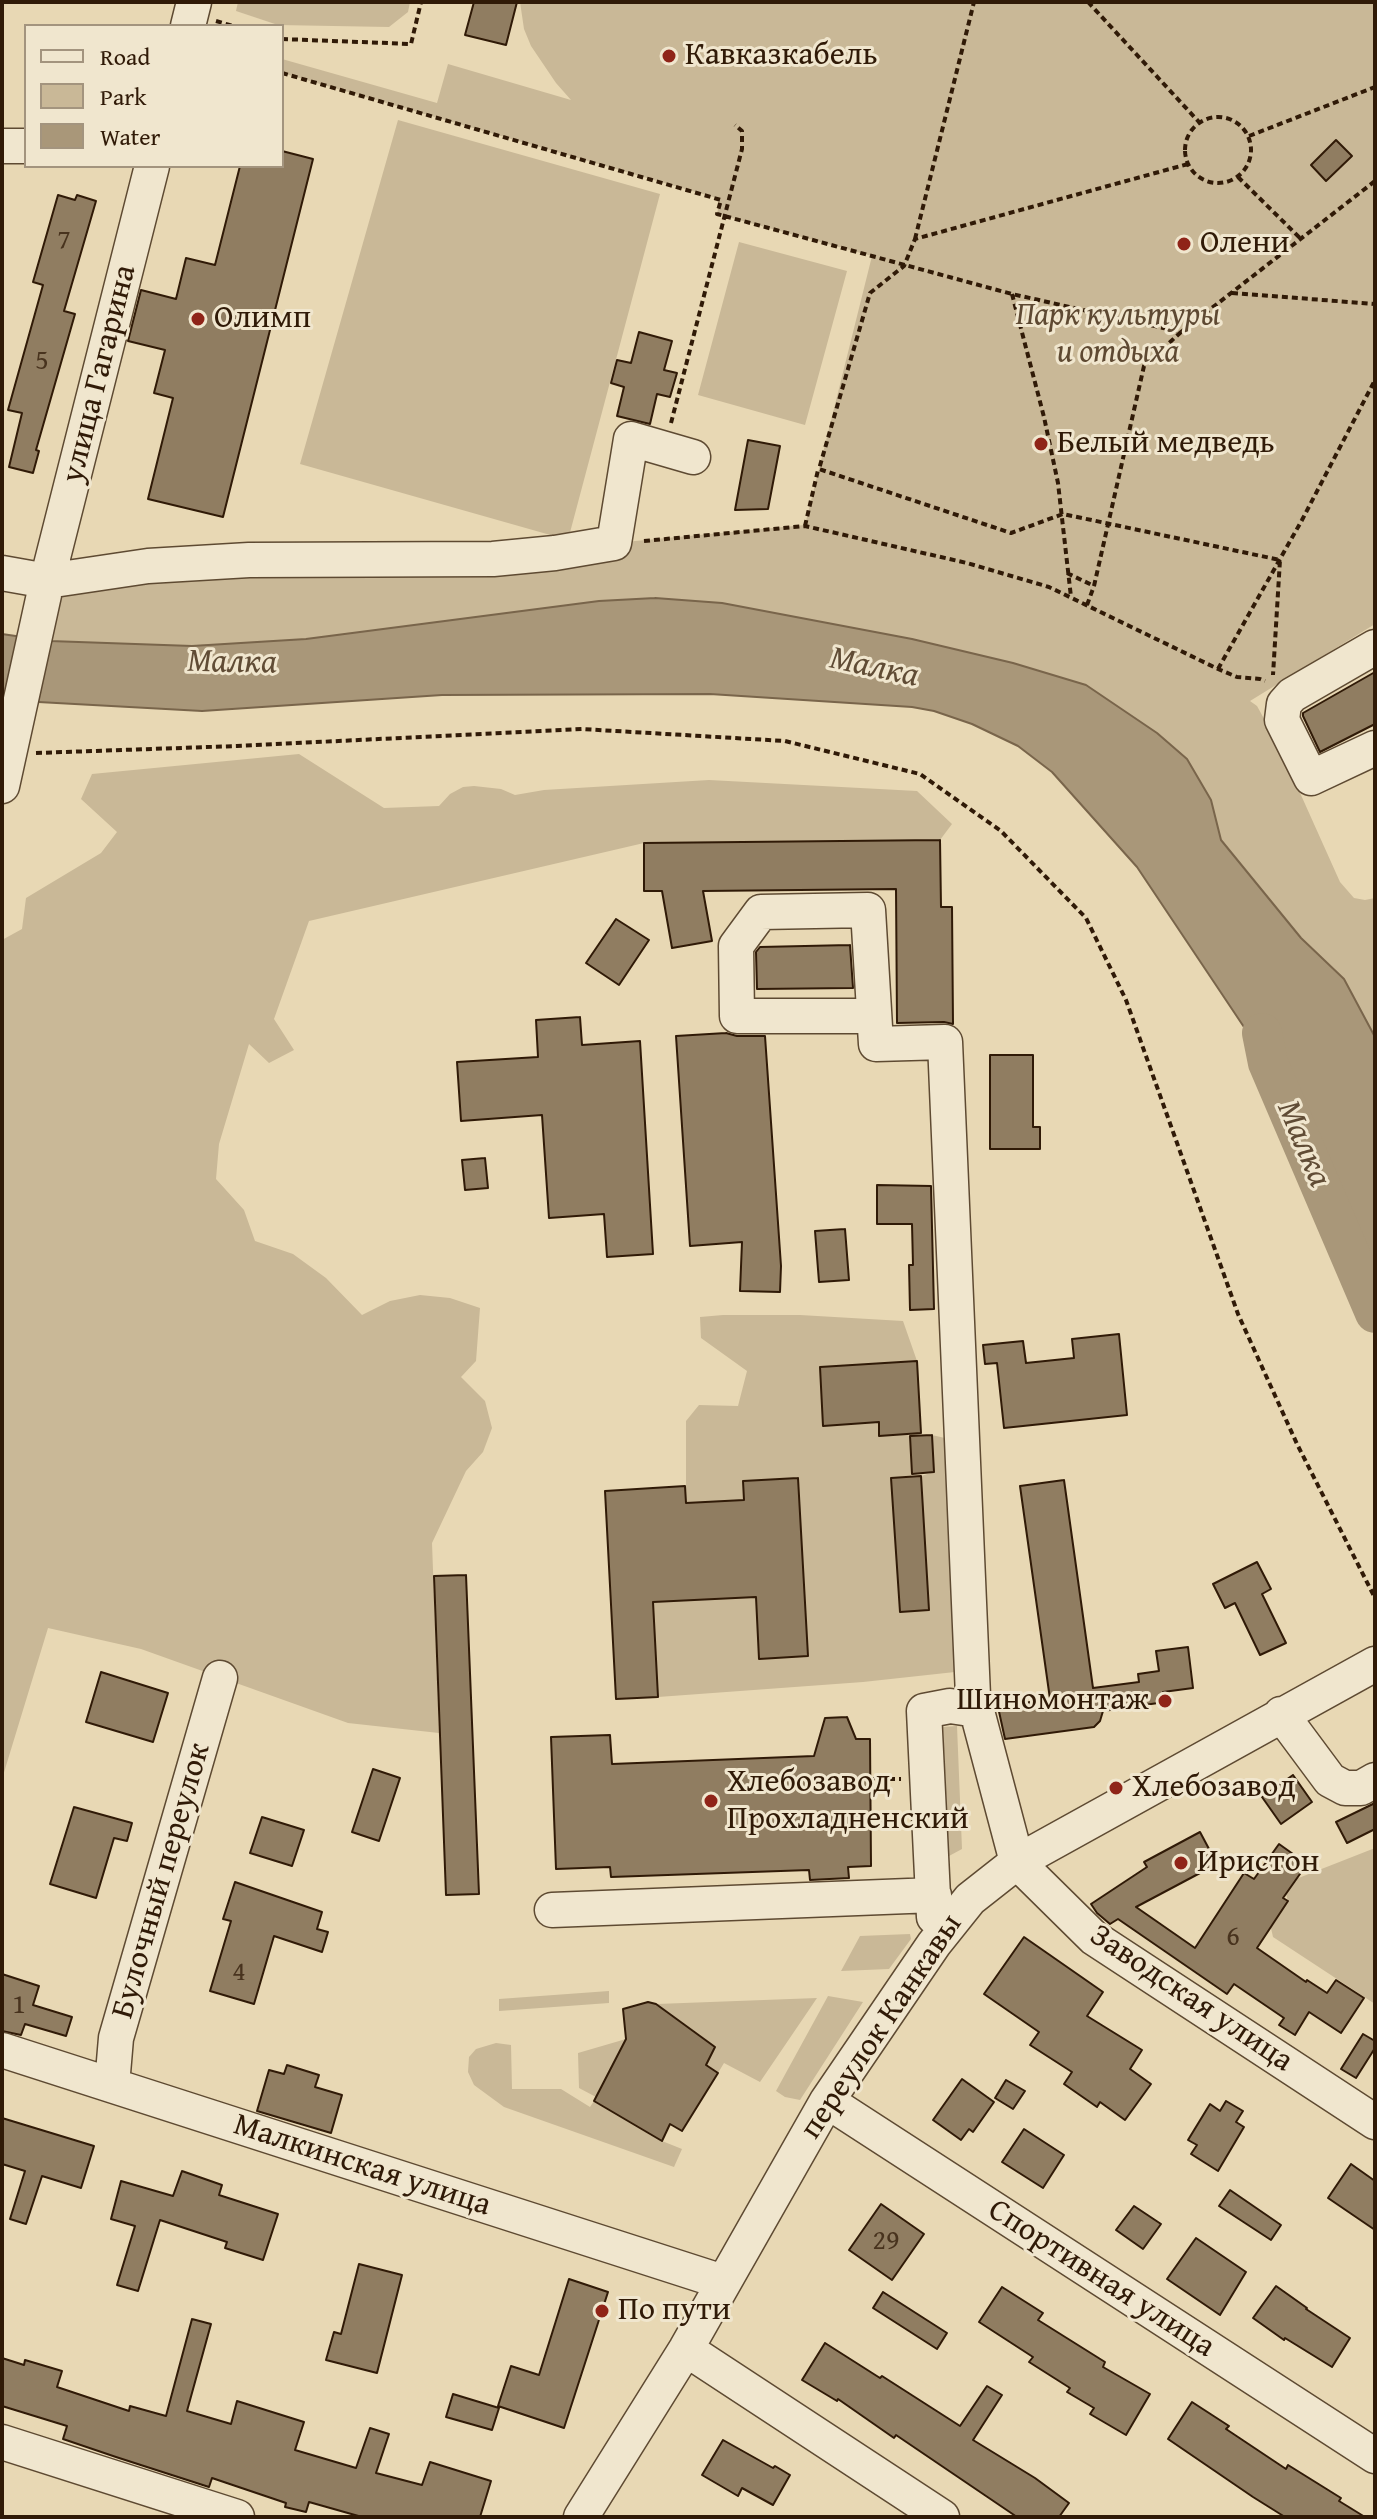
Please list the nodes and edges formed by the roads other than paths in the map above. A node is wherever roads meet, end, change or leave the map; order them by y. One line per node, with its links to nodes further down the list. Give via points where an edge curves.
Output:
1 (194, 2): 2 (street)
2 (188, 24)
3 (2, 146): 4 (street)
4 (24, 146)
5 (151, 168): 8 (street, улица Гагарина)
6 (679, 453): 8 (street, via 631,439 614,543 493,559 148,566)
7 (2, 573): 8 (street)
8 (47, 581): 11 (street, улица Гагарина)
9 (1375, 647): 10 (street, via 1292,695 1284,704 1282,720 1311,778)
10 (1375, 748)
11 (6, 770)
12 (874, 1016): 12 (street, via 868,910 761,912 736,946 737,1016); 15 (street, via 876,1044 945,1042)
13 (1374, 1669): 16 (street, переулок Канкавы)
14 (220, 1678): 23 (street, Булочный переулок, via 116,2038)
15 (977, 1710): 18 (street); 19 (street, via 950,1706 924,1711)
16 (1281, 1714): 17 (street, via 1330,1780 1345,1788 1361,1788); 18 (street, переулок Канкавы)
17 (1375, 1780)
18 (1017, 1862): 21 (street, переулок Канкавы, via 970,1899); 25 (street, Заводская улица, via 1094,1938)
19 (934, 1895): 20 (street); 21 (street)
20 (552, 1910)
21 (934, 1944): 24 (street, переулок Канкавы)
22 (2, 2050): 23 (street, Малкинская улица)
23 (112, 2085): 26 (street, Малкинская улица)
24 (827, 2101): 26 (street, переулок Канкавы); 29 (street, Спортивная улица)
25 (1375, 2122)
26 (723, 2282): 27 (street, переулок Канкавы)
27 (686, 2349): 31 (street, переулок Канкавы); 32 (street)
28 (2, 2442): 30 (street)
29 (1375, 2456)
30 (237, 2517)
31 (581, 2517)
32 (942, 2517)

